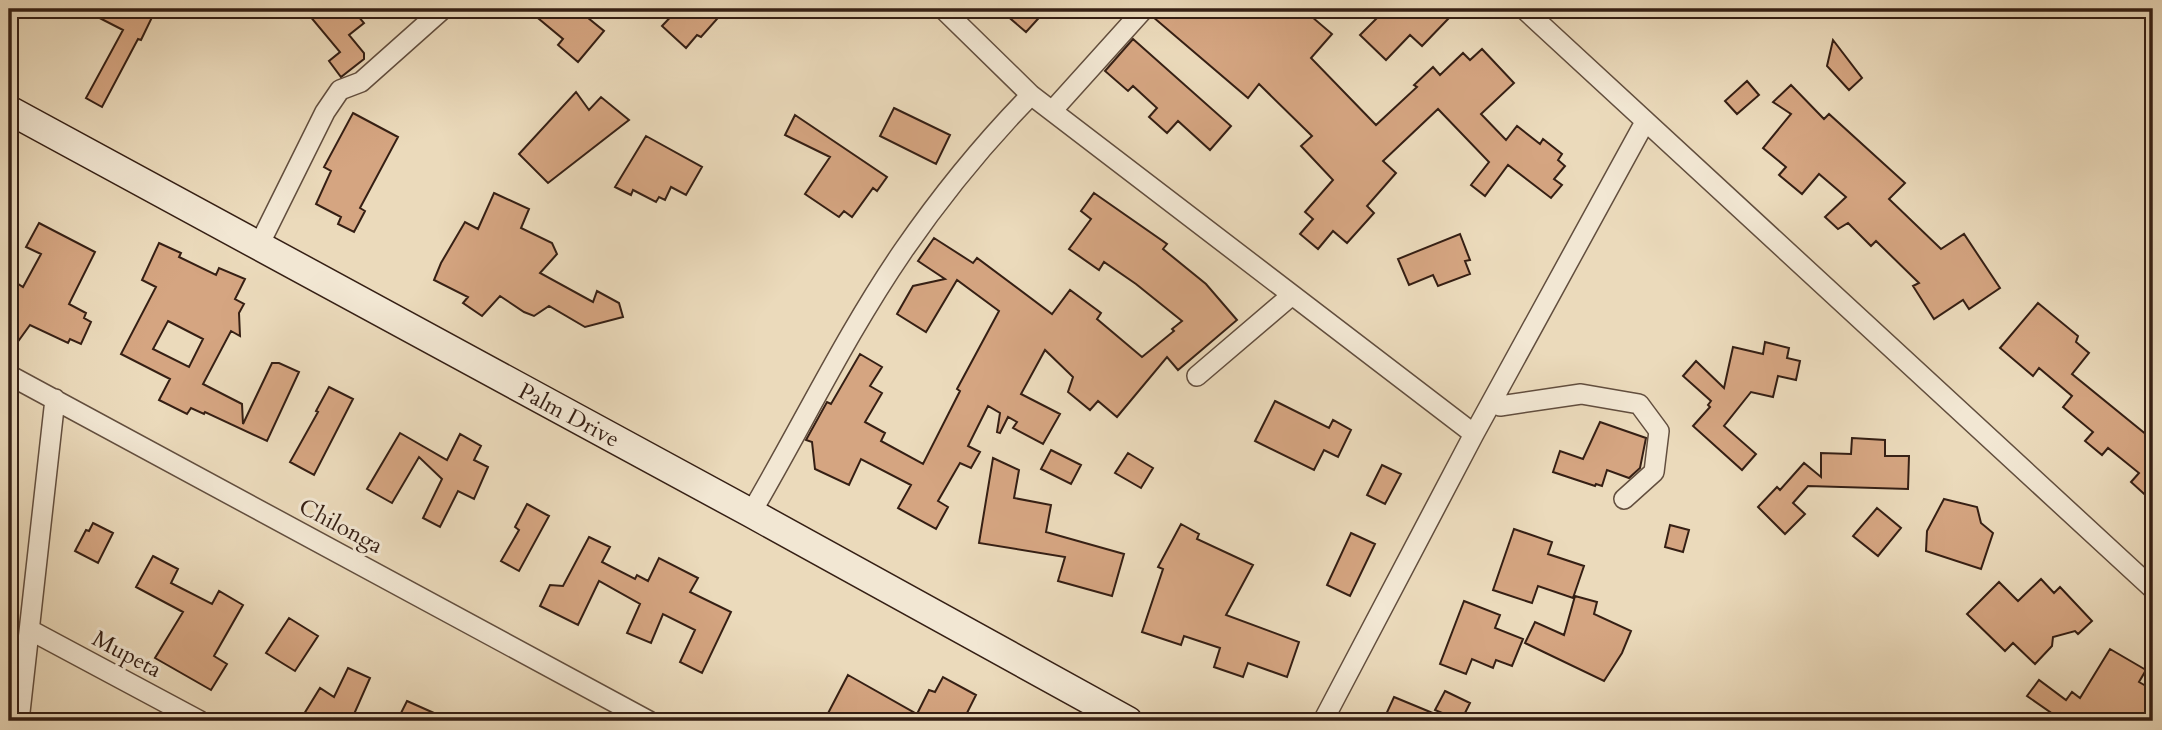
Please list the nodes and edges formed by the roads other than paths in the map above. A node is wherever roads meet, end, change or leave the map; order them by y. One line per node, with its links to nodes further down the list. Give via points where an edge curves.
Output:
1 (443, 9): 9 (street, via 361,82 340,90)
2 (943, 9): 5 (street)
3 (1144, 9): 7 (street)
4 (1524, 9): 8 (street)
5 (1031, 94): 7 (street); 17 (street, via 993,135 904,250)
6 (9, 110): 9 (street, Palm Drive)
7 (1052, 111): 10 (street)
8 (1644, 122): 14 (street); 18 (street)
9 (258, 247): 17 (street, Palm Drive)
10 (1292, 295): 12 (street); 15 (street)
11 (9, 375): 13 (street, Chilonga)
12 (1197, 376)
13 (55, 399): 19 (street); 22 (street, Chilonga)
14 (1492, 402): 15 (street); 16 (street, via 1500,406 1581,394 1639,404 1659,431 1654,472)
15 (1474, 434): 24 (street)
16 (1625, 499)
17 (751, 513): 23 (street, Palm Drive)
18 (2153, 589)
19 (30, 630): 20 (street); 21 (street, Mupeta)
20 (19, 721)
21 (201, 721)
22 (649, 721)
23 (1128, 721)
24 (1323, 721)

